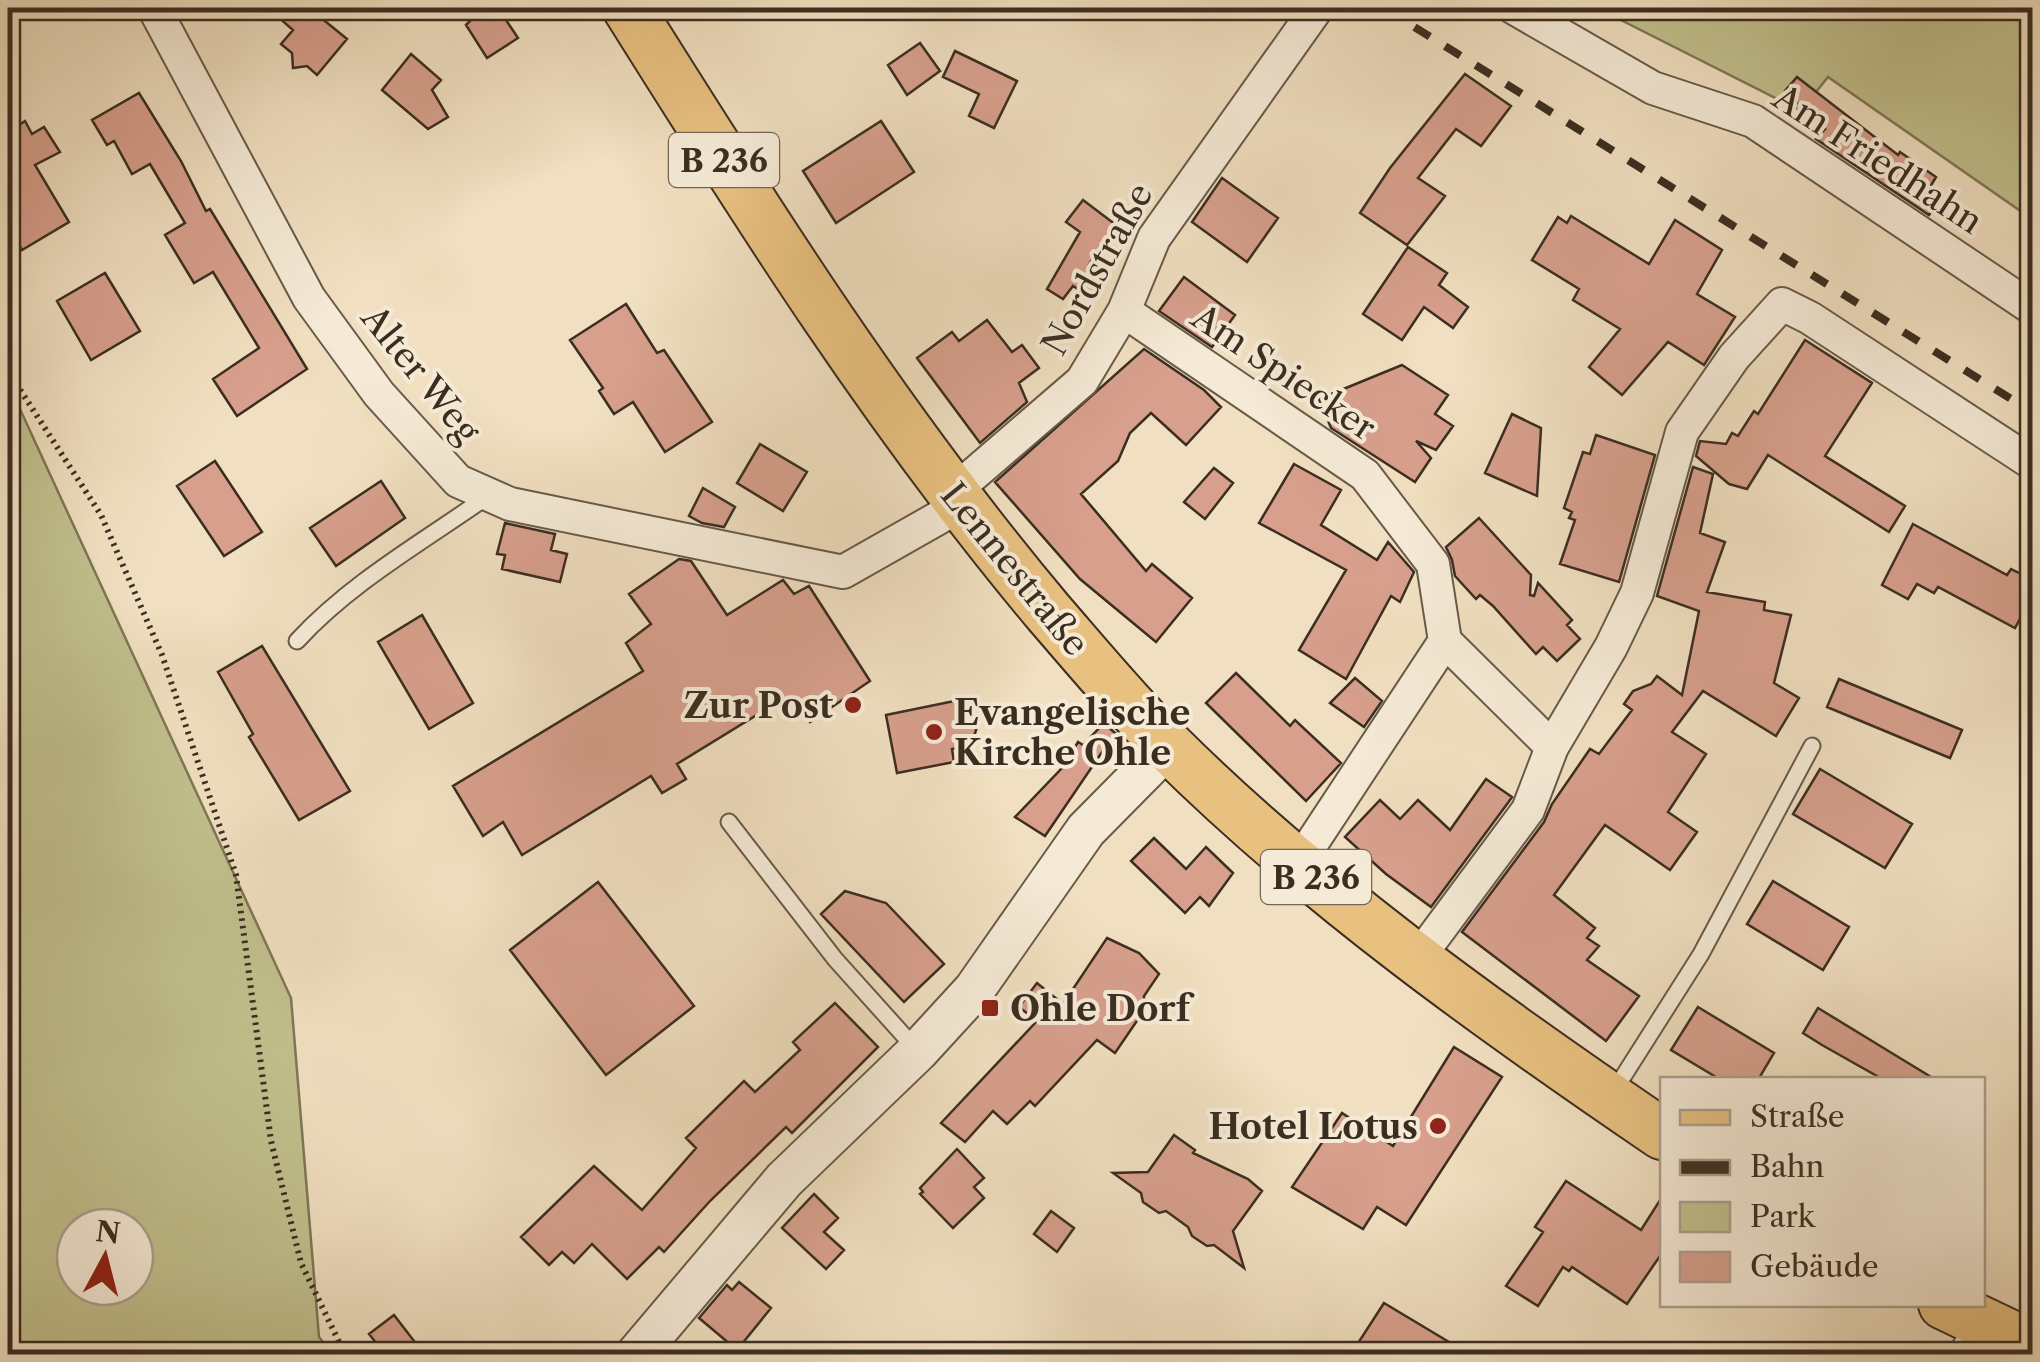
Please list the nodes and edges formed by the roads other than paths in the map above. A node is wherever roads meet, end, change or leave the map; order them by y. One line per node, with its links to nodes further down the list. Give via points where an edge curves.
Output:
1 (154, 8): 8 (street, Alter Weg, via 310,298 379,394 458,481)
2 (628, 8): 9 (main road, Lennestraße / B 236, via 821,312)
3 (1317, 8): 6 (street, Nordstraße, via 1154,238)
4 (1514, 8): 5 (street, Am Friedhahn, via 1653,88 1753,121)
5 (2032, 308)
6 (1124, 312): 9 (street, Nordstraße, via 1082,382); 11 (street, Am Spiecker, via 1365,475 1433,564)
7 (2032, 463): 14 (street, via 1782,304 1734,357 1682,432 1637,593)
8 (490, 494): 9 (street, Alter Weg, via 510,504 843,572); 10 (lane, via 356,589)
9 (956, 499): 12 (main road, Lennestraße / B 236)
10 (297, 641)
11 (1445, 641): 14 (street); 16 (street)
12 (1169, 746): 16 (main road, Lennestraße / B 236); 18 (street, via 1086,830 974,990)
13 (1812, 746): 19 (lane, via 1701,954)
14 (1552, 748): 17 (street, via 1528,810)
15 (729, 822): 18 (lane, via 834,959)
16 (1298, 864): 17 (main road, Lennestraße / B 236)
17 (1418, 958): 19 (main road, Lennestraße / B 236)
18 (918, 1051): 23 (street, via 784,1180)
19 (1609, 1098): 20 (main road, Lennestraße / B 236)
20 (1660, 1133)
21 (1958, 1327): 22 (main road)
22 (2032, 1346)
23 (637, 1354)

